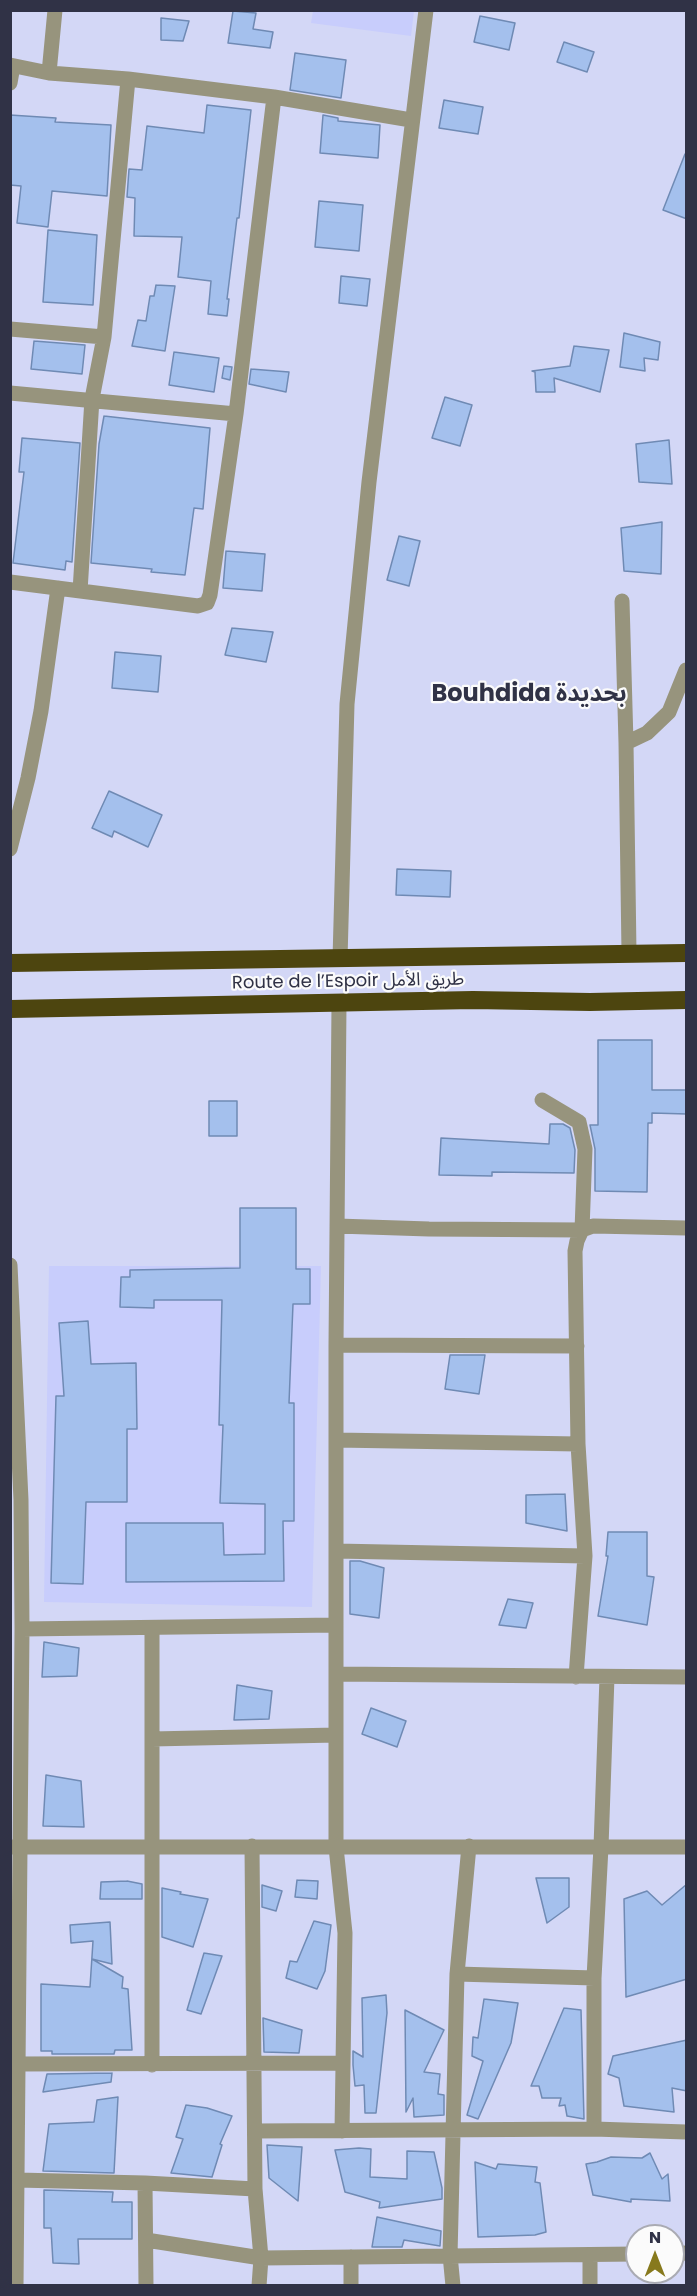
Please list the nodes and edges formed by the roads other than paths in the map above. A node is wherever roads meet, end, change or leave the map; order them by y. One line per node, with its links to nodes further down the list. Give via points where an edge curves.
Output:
1 (55, 10): 4 (street)
2 (426, 10): 8 (street)
3 (12, 65): 4 (street); 6 (street)
4 (49, 73): 5 (street)
5 (128, 79): 7 (street); 10 (street)
6 (10, 83)
7 (274, 97): 8 (street); 13 (street)
8 (411, 120): 23 (street, via 347,704)
9 (10, 329): 10 (street)
10 (104, 337): 12 (street)
11 (10, 393): 12 (street)
12 (92, 399): 13 (street); 16 (street)
13 (236, 414): 16 (street, via 207,603 198,606)
14 (10, 582): 15 (street)
15 (58, 588): 16 (street); 20 (street, via 41,711)
16 (80, 591)
17 (622, 601): 19 (street)
18 (687, 670): 19 (street, via 669,712 646,734)
19 (627, 743): 21 (street)
20 (10, 849)
21 (629, 953): 22 (highway, Route de l’Espoir طريق الأمل); 23 (highway, Route de l’Espoir طريق الأمل)
22 (687, 953)
23 (340, 959): 24 (highway, Route de l’Espoir طريق الأمل)
24 (10, 963)
25 (687, 1000): 26 (highway, Route de l’Espoir طريق الأمل)
26 (339, 1004): 27 (highway, Route de l’Espoir طريق الأمل); 29 (street)
27 (10, 1009)
28 (542, 1100): 31 (street, via 579,1122 585,1149)
29 (337, 1226): 31 (street); 33 (street)
30 (687, 1228): 31 (street, via 593,1226)
31 (582, 1230): 34 (street, via 575,1251)
32 (10, 1265): 37 (street)
33 (336, 1345): 34 (street); 35 (street)
34 (577, 1346): 36 (street)
35 (336, 1440): 36 (street); 38 (street)
36 (578, 1444): 39 (street)
37 (16, 1500): 41 (street)
38 (336, 1551): 39 (street); 40 (street)
39 (585, 1556): 44 (street)
40 (336, 1625): 42 (street); 43 (street)
41 (22, 1629): 42 (street); 47 (street)
42 (152, 1629): 49 (street)
43 (336, 1674): 44 (street); 48 (street)
44 (576, 1677): 45 (street)
45 (607, 1677): 46 (street); 54 (street)
46 (687, 1677)
47 (16, 1702): 52 (street)
48 (336, 1735): 49 (street); 53 (street)
49 (152, 1740): 56 (street)
50 (252, 1846): 53 (street); 56 (street); 59 (street)
51 (469, 1846): 53 (street); 54 (street); 57 (street)
52 (15, 1847): 56 (street); 61 (street)
53 (336, 1847): 60 (street, via 345,1933)
54 (602, 1847): 55 (street); 58 (street)
55 (687, 1847)
56 (152, 1848): 62 (street)
57 (457, 1974): 58 (street); 63 (street)
58 (594, 1978): 64 (street)
59 (254, 2063): 60 (street); 62 (street); 65 (street)
60 (343, 2063): 66 (street)
61 (18, 2064): 62 (street); 68 (street)
62 (152, 2065)
63 (453, 2129): 64 (street); 66 (street); 74 (street)
64 (594, 2129): 67 (street)
65 (255, 2131): 66 (street); 71 (street)
66 (342, 2132)
67 (687, 2132)
68 (14, 2144): 69 (street)
69 (17, 2180): 70 (street); 78 (street)
70 (145, 2183): 71 (street); 72 (street)
71 (255, 2189): 76 (street)
72 (146, 2240): 76 (street); 80 (street)
73 (625, 2254): 75 (street)
74 (450, 2255): 75 (street); 77 (street); 83 (street)
75 (590, 2255): 84 (street)
76 (261, 2258): 77 (street); 81 (street)
77 (351, 2258): 82 (street)
78 (14, 2263): 79 (street)
79 (16, 2286)
80 (146, 2286)
81 (259, 2286)
82 (351, 2286)
83 (453, 2286)
84 (590, 2286)

